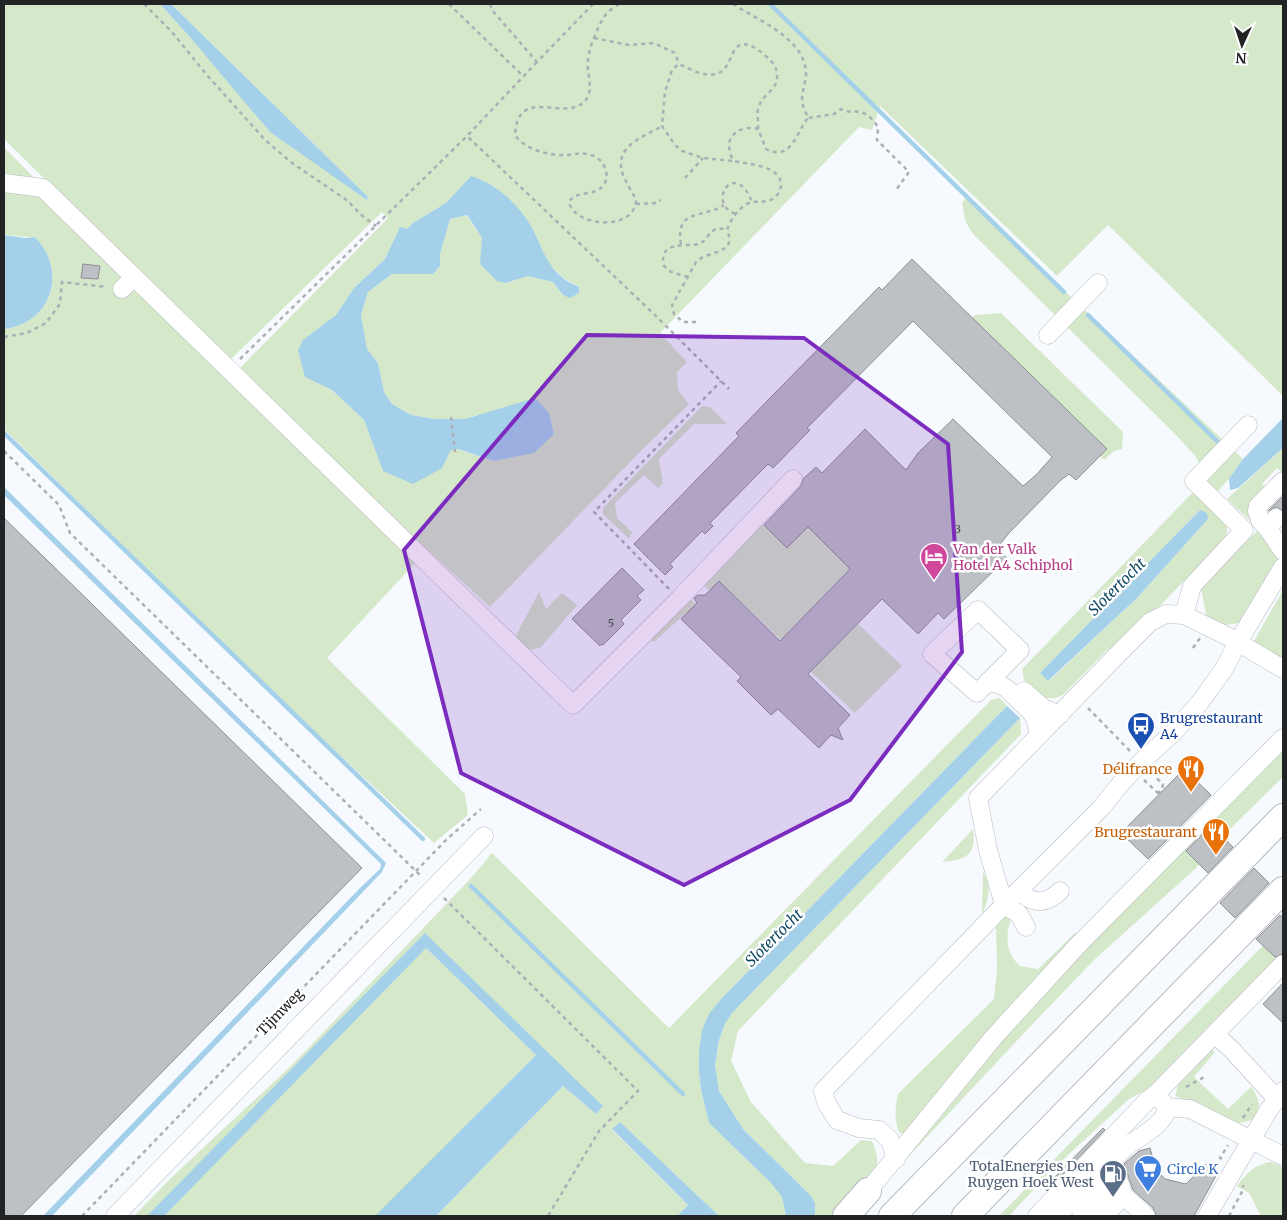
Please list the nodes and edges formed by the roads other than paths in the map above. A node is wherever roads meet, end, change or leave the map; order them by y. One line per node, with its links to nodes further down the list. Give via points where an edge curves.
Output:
1 (4, 183): 5 (street, via 43,188 128,283 229,370 573,705)
2 (1098, 283): 3 (street)
3 (1048, 334)
4 (1248, 425): 9 (street, via 1187,480 1244,530 1192,586)
5 (793, 479)
6 (1283, 481): 7 (street, via 1258,506 1257,511 1260,520)
7 (1277, 534)
8 (1283, 567): 10 (street)
9 (1184, 615): 10 (street); 14 (street, via 1166,614 1150,622)
10 (1238, 642): 12 (street); 20 (street, via 1224,669 1174,732 1143,760)
11 (1009, 661): 13 (street); 13 (street, via 1020,650 978,610 932,654 977,693); 14 (street, via 1013,680 1043,708)
12 (1283, 669)
13 (988, 682): 15 (street, via 1006,688 1030,711)
14 (1060, 715): 15 (street)
15 (1039, 735): 22 (street, via 978,798 988,850)
16 (1283, 738): 31 (street, via 1078,945 993,1038)
17 (1283, 817): 36 (highway)
18 (484, 836): 34 (street, Tijmweg)
19 (1283, 890): 37 (highway)
20 (1019, 891): 21 (street, via 1027,899 1038,901 1052,898); 22 (street)
21 (1060, 891)
22 (1004, 905): 23 (street, via 1019,914); 31 (street, via 823,1091 837,1120 859,1128 879,1130 890,1140)
23 (1026, 927)
24 (1283, 964): 25 (street)
25 (1215, 1034): 26 (street); 27 (street)
26 (1280, 1095): 28 (street)
27 (1162, 1101): 28 (street, via 1190,1109); 29 (street, via 1148,1100)
28 (1252, 1140): 30 (street); 42 (street)
29 (1106, 1156): 33 (street); 38 (street); 39 (street)
30 (1283, 1156)
31 (896, 1159): 32 (street)
32 (868, 1192): 35 (highway)
33 (1129, 1203): 40 (street); 41 (street)
34 (114, 1216)
35 (846, 1216)
36 (892, 1216)
37 (965, 1216)
38 (1037, 1216)
39 (1057, 1216)
40 (1080, 1216)
41 (1103, 1216)
42 (1207, 1216)

